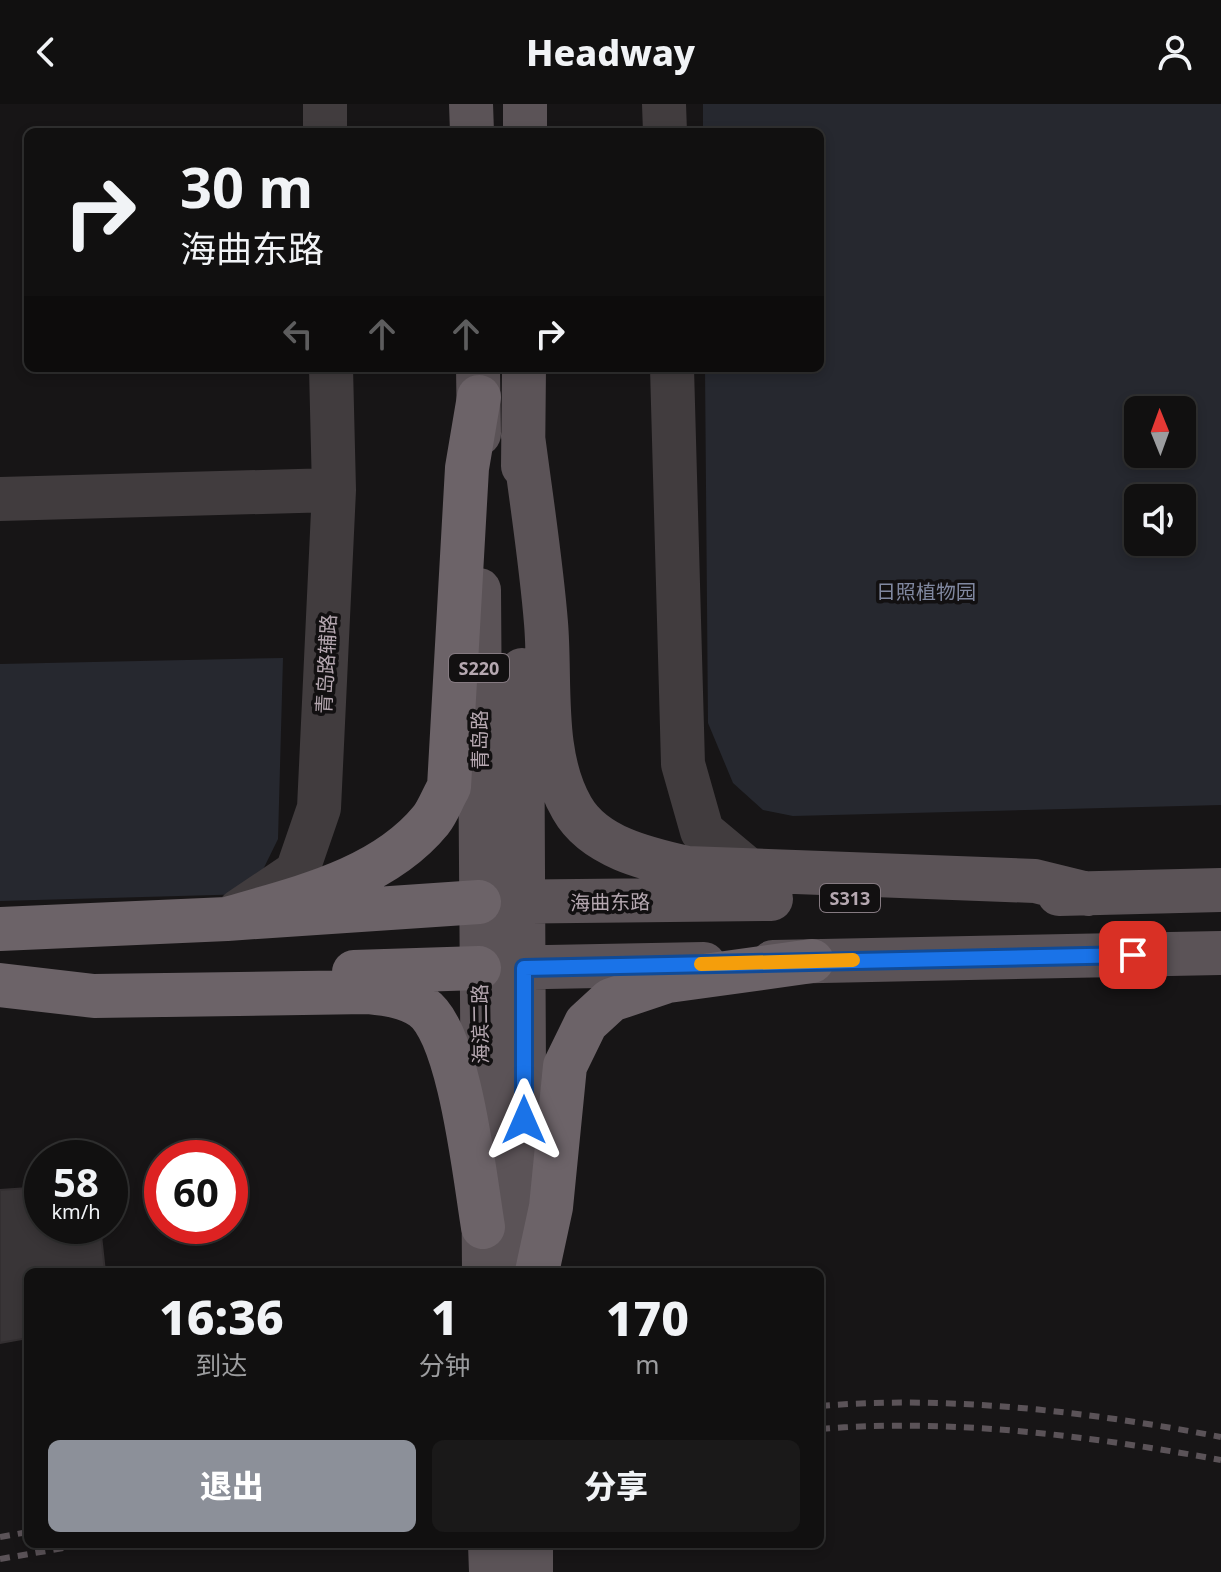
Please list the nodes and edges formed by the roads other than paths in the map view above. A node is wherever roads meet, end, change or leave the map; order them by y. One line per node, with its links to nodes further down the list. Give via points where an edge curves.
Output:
1 (325, 104): 5 (street)
2 (471, 104): 6 (main road)
3 (525, 104): 7 (main road)
4 (664, 104): 8 (street)
5 (325, 128)
6 (472, 128)
7 (525, 128)
8 (665, 128)
9 (331, 372): 14 (street, 青岛路辅路)
10 (524, 372): 13 (main road, S220)
11 (672, 372): 16 (street, via 683,764 702,831)
12 (479, 382): 19 (main road, 青岛路 / S220); 21 (highway, via 467,468 449,787 431,819 369,871)
13 (523, 436): 16 (main road, via 546,621 555,769 573,810 608,842 639,857 687,868); 20 (main road, S220)
14 (334, 490): 15 (street); 21 (street, 青岛路辅路, via 319,808 297,872)
15 (0, 499)
16 (751, 872): 18 (main road, via 1035,881)
17 (1221, 890): 18 (main road, 海曲东路 / S313)
18 (1088, 894): 20 (main road, 海曲东路 / S313)
19 (479, 902): 20 (main road, 海曲东路 / S313); 21 (highway, 海曲东路 / S313); 25 (main road, 青岛路 / S220)
20 (521, 903): 26 (main road, S220)
21 (227, 919): 22 (highway, 海曲东路 / S313)
22 (0, 929)
23 (1221, 953): 24 (main road)
24 (812, 961): 26 (main road); 31 (highway, via 668,981 611,1000 586,1023 565,1066 551,1207)
25 (479, 968): 26 (main road); 27 (highway); 28 (main road, 海滨二路 / S220)
26 (524, 968): 30 (main road, S220)
27 (0, 983): 28 (highway, via 94,996 368,992 396,995 424,1008 455,1068)
28 (483, 1227): 29 (main road, 海滨二路 / S220)
29 (484, 1268)
30 (525, 1268)
31 (538, 1268)
32 (490, 1548): 34 (main road)
33 (531, 1548): 35 (main road)
34 (491, 1572)
35 (531, 1572)

